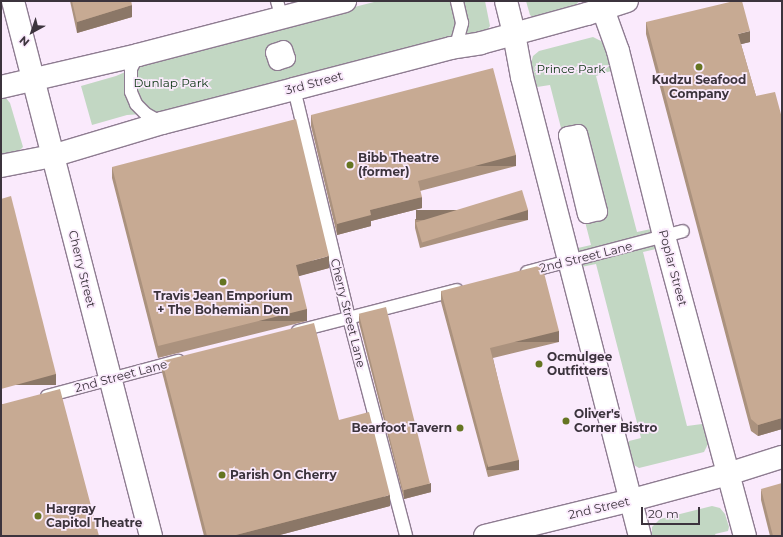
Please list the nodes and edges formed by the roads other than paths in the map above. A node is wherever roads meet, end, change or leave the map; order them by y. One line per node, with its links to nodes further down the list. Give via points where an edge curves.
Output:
1 (12, 1): 11 (street, Cherry Street)
2 (345, 1): 7 (street)
3 (457, 1): 9 (lane, via 462,23 457,42)
4 (506, 1): 8 (street)
5 (627, 1): 6 (street, 3rd Street)
6 (602, 5): 8 (street, 3rd Street); 17 (street, Poplar Street)
7 (279, 10): 10 (street)
8 (514, 34): 9 (street, 3rd Street); 18 (street, via 522,77)
9 (451, 48): 13 (street, 3rd Street)
10 (138, 55): 11 (street); 14 (lane, via 131,69 131,92 136,104 146,114)
11 (33, 79): 12 (street); 15 (street, Cherry Street)
12 (1, 87)
13 (294, 88): 14 (street, 3rd Street); 21 (lane, Cherry Street Lane)
14 (162, 123): 15 (street, 3rd Street)
15 (52, 156): 16 (street, 3rd Street); 24 (street, Cherry Street)
16 (1, 166)
17 (674, 234): 18 (lane, 2nd Street Lane); 27 (street, Poplar Street)
18 (569, 261): 19 (lane, 2nd Street Lane); 28 (street)
19 (516, 275)
20 (470, 287): 21 (lane)
21 (349, 318): 22 (lane); 30 (lane, Cherry Street Lane)
22 (289, 333)
23 (190, 358): 24 (lane, 2nd Street Lane)
24 (110, 380): 25 (lane, 2nd Street Lane); 29 (street, Cherry Street)
25 (37, 398)
26 (782, 457): 27 (street, 2nd Street)
27 (728, 474): 28 (street, 2nd Street); 33 (street, Poplar Street)
28 (632, 500): 31 (street, 2nd Street); 32 (street)
29 (151, 536)
30 (406, 536)
31 (485, 536)
32 (640, 536)
33 (745, 536)

